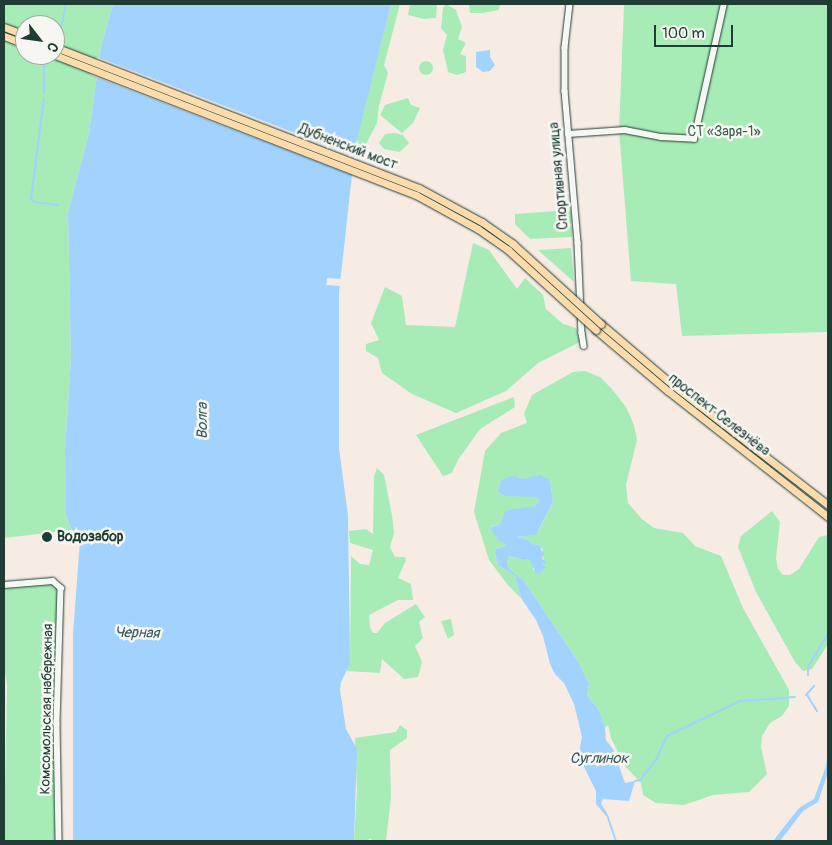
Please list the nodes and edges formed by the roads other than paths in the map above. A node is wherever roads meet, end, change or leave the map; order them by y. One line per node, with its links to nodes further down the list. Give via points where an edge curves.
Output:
1 (570, 4): 5 (street, Спортивная улица, via 565,48)
2 (724, 4): 5 (street, via 694,139 625,130)
3 (65, 50): 6 (main road, Дубненский мост, bridge, via 419,188 482,222 513,244)
4 (65, 59): 7 (main road, Дубненский мост, bridge, via 416,195 478,229 508,250)
5 (568, 134): 8 (street, Спортивная улица)
6 (601, 324): 9 (main road, проспект Селезнёва, via 673,385)
7 (596, 330): 10 (main road, проспект Селезнёва, via 668,391)
8 (584, 346)
9 (828, 505)
10 (828, 516)
11 (4, 585): 12 (street, Комсомольская набережная, via 53,581 61,588 57,724)
12 (59, 841)

